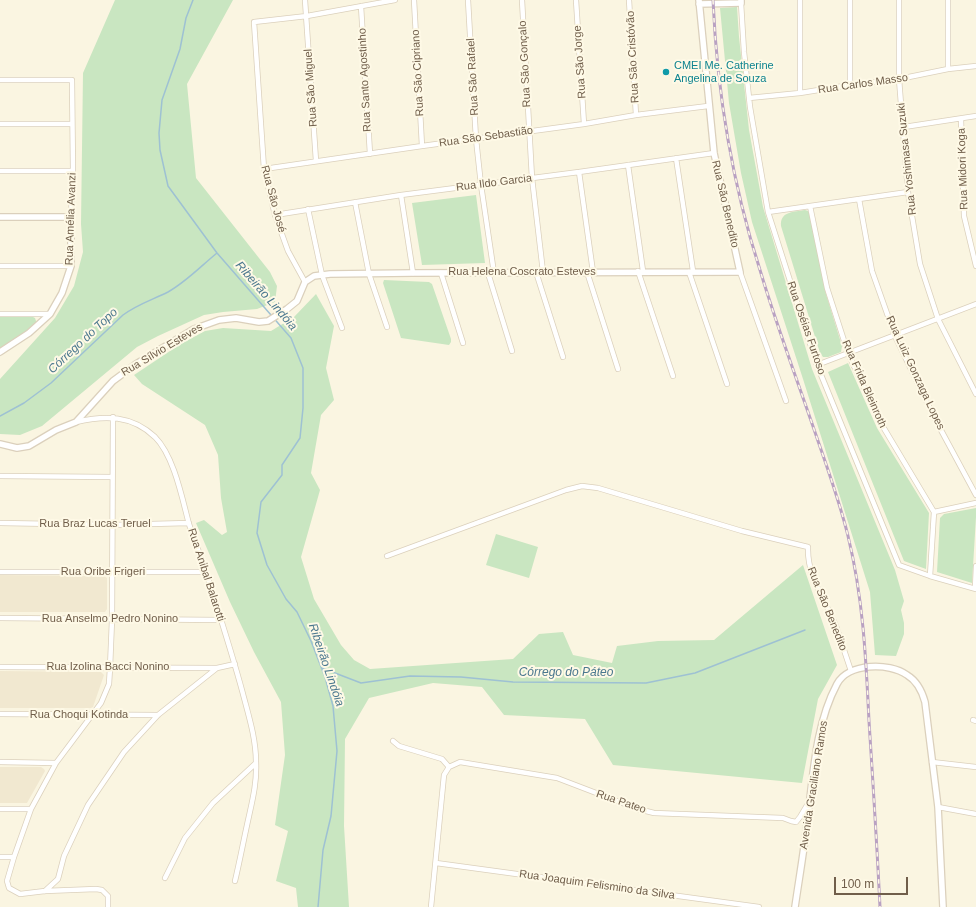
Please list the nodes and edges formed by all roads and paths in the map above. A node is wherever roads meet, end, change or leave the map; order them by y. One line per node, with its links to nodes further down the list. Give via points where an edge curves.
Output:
1 (305, 0): 15 (street, Rua São Miguel)
2 (395, 0): 14 (street)
3 (414, 0): 33 (street, Rua São Cipriano)
4 (468, 0): 32 (street, Rua São Rafael)
5 (522, 0): 31 (street, Rua São Gonçalo)
6 (576, 0): 29 (street, Rua São Jorge)
7 (629, 0): 24 (street, Rua São Cristóvão)
8 (800, 0): 21 (street)
9 (850, 0): 20 (street)
10 (899, 0): 18 (street, Rua Yoshimasa Suzuki)
11 (948, 0): 17 (street)
12 (741, 1): 13 (street); 22 (street, Rua Oséias Furtoso)
13 (699, 2): 23 (street, Rua São Benedito)
14 (361, 6): 15 (street); 35 (street, Rua Santo Agostinho)
15 (307, 16): 37 (street, Rua São Miguel); 39 (street, Rua São José, via 254,22)
16 (976, 66): 17 (street, Rua Carlos Masso)
17 (948, 69): 18 (street, Rua Carlos Masso)
18 (899, 79): 20 (street, Rua Carlos Masso); 30 (street, Rua Yoshimasa Suzuki)
19 (0, 80): 28 (street, Rua Amélia Avanzi, via 72,80)
20 (850, 85): 21 (street, Rua Carlos Masso)
21 (800, 93): 22 (street, Rua Carlos Masso)
22 (749, 98): 51 (street, Rua Oséias Furtoso)
23 (708, 106): 24 (street, Rua São Sebastião); 34 (street, Rua São Benedito)
24 (636, 115): 29 (street, Rua São Sebastião)
25 (976, 116): 26 (street)
26 (961, 118): 30 (street); 57 (street, Rua Midori Koga, via 964,216)
27 (0, 124): 28 (street)
28 (72, 124): 41 (street, Rua Amélia Avanzi)
29 (584, 124): 31 (street, Rua São Sebastião)
30 (904, 126): 45 (street, Rua Yoshimasa Suzuki)
31 (529, 132): 32 (street, Rua São Sebastião); 43 (street, Rua São Gonçalo)
32 (476, 139): 33 (street, Rua São Sebastião); 44 (street, Rua São Rafael)
33 (422, 146): 35 (street, Rua São Sebastião)
34 (714, 153): 36 (street, Rua Ildo Garcia); 63 (street, Rua São Benedito)
35 (370, 154): 37 (street, Rua São Sebastião)
36 (676, 158): 38 (street, Rua Ildo Garcia); 62 (street)
37 (316, 161): 39 (street, Rua São Sebastião)
38 (628, 165): 42 (street, Rua Ildo Garcia); 58 (street)
39 (264, 169): 52 (street, Rua São José)
40 (0, 171): 41 (street)
41 (73, 171): 53 (street, Rua Amélia Avanzi)
42 (579, 172): 43 (street, Rua Ildo Garcia); 61 (street)
43 (532, 178): 44 (street, Rua Ildo Garcia); 60 (street, Rua São Gonçalo)
44 (481, 185): 46 (street, Rua Ildo Garcia); 67 (street, Rua São Rafael)
45 (908, 192): 47 (street); 74 (street, Rua Yoshimasa Suzuki, via 920,264)
46 (401, 195): 48 (street, Rua Ildo Garcia); 64 (street)
47 (859, 199): 49 (street); 77 (street, Rua Luiz Gonzaga Lopes, via 872,272)
48 (355, 202): 50 (street, Rua Ildo Garcia); 68 (street)
49 (810, 206): 51 (street); 81 (street, Rua Frida Bleinroth, via 827,288)
50 (308, 209): 52 (street, Rua Ildo Garcia); 69 (street)
51 (768, 212): 83 (street, Rua Oséias Furtoso)
52 (275, 215): 70 (street, Rua São José, via 288,251)
53 (71, 216): 54 (street); 56 (street, Rua Amélia Avanzi)
54 (0, 217)
55 (0, 266): 56 (street)
56 (71, 266): 73 (street, Rua Amélia Avanzi, via 62,293)
57 (976, 266)
58 (640, 271): 61 (street, Rua Helena Coscrato Esteves); 62 (street, Rua Helena Coscrato Esteves); 85 (street)
59 (536, 272): 60 (street, Rua Helena Coscrato Esteves); 67 (street, Rua Helena Coscrato Esteves); 82 (street)
60 (543, 272): 61 (street, Rua Helena Coscrato Esteves)
61 (590, 272): 84 (street)
62 (691, 272): 63 (street, Rua Helena Coscrato Esteves); 86 (street)
63 (740, 272): 88 (street, Rua São Benedito)
64 (413, 273): 65 (street, Rua Helena Coscrato Esteves); 68 (street, Rua Helena Coscrato Esteves)
65 (441, 273): 66 (street, Rua Helena Coscrato Esteves); 78 (street)
66 (488, 273): 67 (street, Rua Helena Coscrato Esteves); 79 (street)
67 (494, 273)
68 (369, 274): 69 (street, Rua Helena Coscrato Esteves); 75 (street)
69 (322, 275): 70 (street, Rua Helena Coscrato Esteves, via 314,276); 76 (street)
70 (305, 282): 90 (street, Rua Sílvio Esteves, via 296,300 268,321 236,318 219,320 194,329 136,364 114,381)
71 (976, 304): 74 (street)
72 (0, 314): 73 (street)
73 (50, 314): 80 (street, Rua Amélia Avanzi, via 29,333)
74 (938, 319): 77 (street); 87 (street, Rua Yoshimasa Suzuki)
75 (388, 327)
76 (342, 328)
77 (894, 336): 81 (street); 94 (street, Rua Luiz Gonzaga Lopes)
78 (463, 343)
79 (512, 351)
80 (0, 352)
81 (848, 353): 83 (street); 96 (street, Rua Frida Bleinroth, via 879,420)
82 (563, 357)
83 (817, 365): 105 (street, Rua Oséias Furtoso, via 899,565)
84 (618, 369)
85 (673, 376)
86 (727, 384)
87 (976, 394)
88 (786, 401)
89 (114, 417): 90 (street, Rua Anibal Balarotti); 93 (street); 98 (street, Rua Anibal Balarotti, via 142,427 160,443 173,469)
90 (76, 422): 91 (street, Rua Anibal Balarotti, via 29,446 17,448)
91 (0, 444)
92 (0, 476): 93 (street)
93 (112, 477): 99 (street)
94 (976, 495)
95 (976, 503): 96 (street)
96 (934, 512): 105 (street)
97 (0, 523): 99 (street, Rua Braz Lucas Teruel)
98 (189, 523): 99 (street, Rua Braz Lucas Teruel); 104 (street, Rua Anibal Balarotti)
99 (112, 525): 103 (street)
100 (387, 556): 114 (street, Rua São Benedito, via 566,490 582,486 598,488 742,531 808,547 811,575 836,626)
101 (976, 566): 106 (street)
102 (0, 572): 103 (street, Rua Oribe Frigeri)
103 (111, 572): 104 (street, Rua Oribe Frigeri); 108 (street)
104 (206, 572): 109 (street, Rua Anibal Balarotti)
105 (930, 576): 106 (street, Rua Oséias Furtoso)
106 (975, 588)
107 (0, 618): 108 (street, Rua Anselmo Pedro Nonino)
108 (112, 620): 109 (street, Rua Anselmo Pedro Nonino); 112 (street)
109 (221, 620): 110 (street, Rua Anibal Balarotti)
110 (235, 664): 113 (street); 122 (street, Rua Anibal Balarotti, via 254,736)
111 (0, 667): 112 (street, Rua Izolina Bacci Nonino)
112 (110, 668): 113 (street, Rua Izolina Bacci Nonino); 116 (street, via 108,684)
113 (217, 668): 117 (street)
114 (851, 671): 121 (street, via 857,668 891,668 903,672 916,682 925,702); 125 (street, Avenida Graciliano Ramos, via 842,677 828,704 820,734)
115 (0, 714): 116 (street, Rua Choqui Kotinda)
116 (94, 714): 117 (street, Rua Choqui Kotinda); 120 (street)
117 (158, 716): 135 (street, via 124,752 88,805 64,856 58,879)
118 (393, 741): 123 (street, via 399,746 442,759)
119 (0, 762): 120 (street)
120 (56, 762): 128 (street)
121 (932, 762): 124 (street); 126 (street)
122 (256, 763): 133 (street, via 213,803 185,838); 134 (street, Rua Anibal Balarotti, via 256,784)
123 (449, 767): 125 (street, Rua Pateo, via 460,762 557,778 638,810 654,813 783,818 796,822); 132 (street, via 444,775)
124 (976, 767)
125 (810, 800): 139 (street, Avenida Graciliano Ramos)
126 (938, 807): 129 (street); 140 (street)
127 (0, 809): 128 (street)
128 (30, 809): 131 (street)
129 (976, 814)
130 (0, 857): 131 (street)
131 (14, 857): 135 (street, via 7,881 9,888 20,894)
132 (436, 863): 137 (street); 138 (street, Rua Joaquim Felismino da Silva)
133 (165, 878)
134 (236, 882)
135 (45, 891): 136 (street, via 102,890 108,896)
136 (108, 907)
137 (431, 907)
138 (759, 907)
139 (795, 907)
140 (943, 907)

